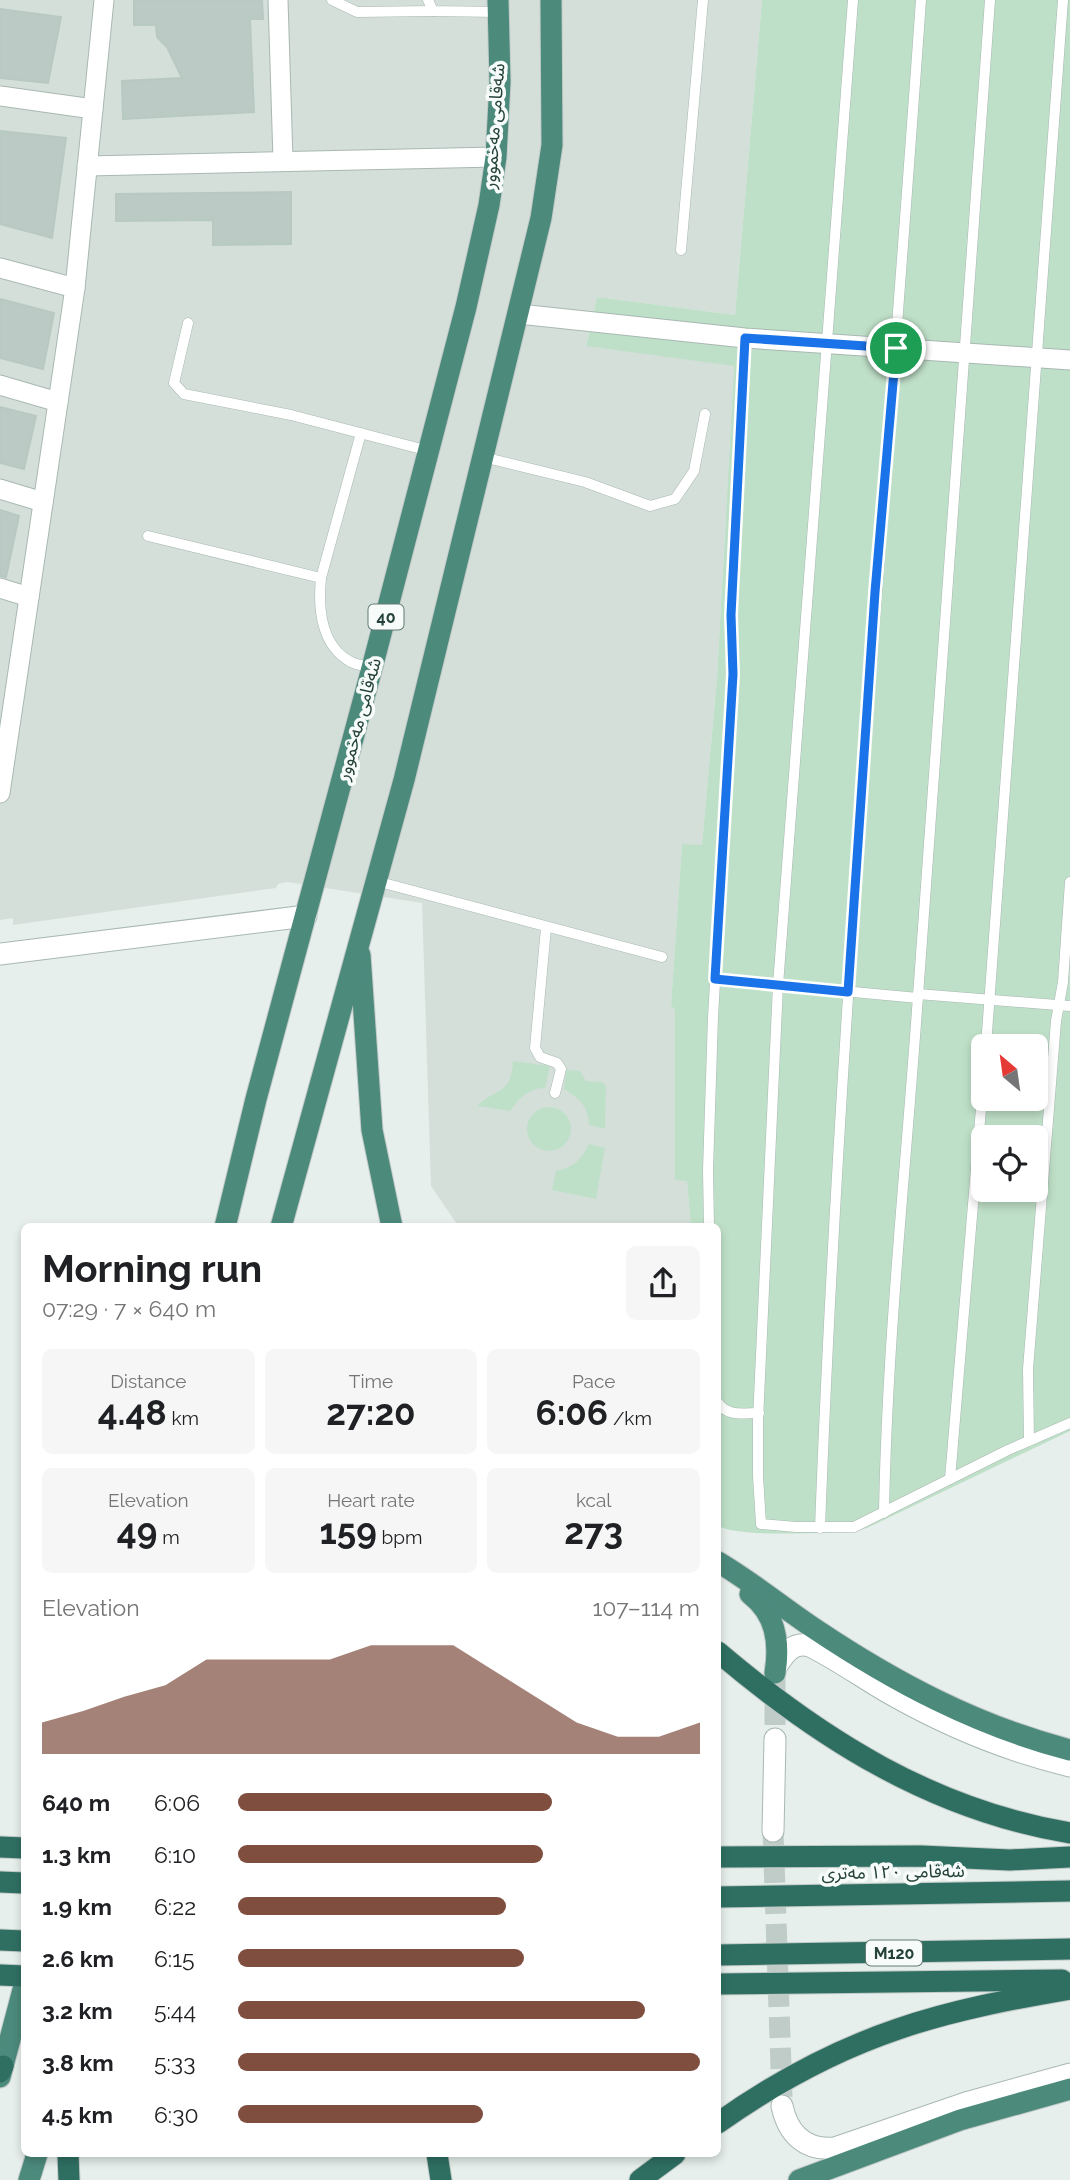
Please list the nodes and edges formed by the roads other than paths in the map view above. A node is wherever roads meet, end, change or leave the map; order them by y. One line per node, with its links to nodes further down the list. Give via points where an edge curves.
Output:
1 (104, 0): 14 (street)
2 (278, 0): 16 (street)
3 (332, 0): 12 (lane, via 358,12)
4 (428, 0): 12 (lane)
5 (551, 0): 21 (highway, via 552,145)
6 (703, 0): 18 (lane)
7 (853, 0): 24 (lane)
8 (921, 0): 25 (lane)
9 (990, 0): 26 (lane)
10 (1063, 0): 27 (lane)
11 (498, 6): 12 (lane); 15 (highway, شەقامی مەخموور / 40)
12 (433, 10)
13 (0, 96): 14 (street)
14 (93, 109): 17 (street)
15 (496, 157): 16 (street); 33 (highway, شەقامی مەخموور / 40, via 489,205)
16 (283, 160): 17 (street)
17 (87, 166): 20 (street)
18 (681, 250)
19 (0, 268): 20 (street)
20 (75, 288): 30 (street)
21 (519, 314): 23 (street); 34 (highway)
22 (188, 323): 32 (lane, via 174,383 184,394)
23 (745, 338): 24 (street); 51 (lane, via 731,615 733,674)
24 (826, 343): 25 (street); 52 (lane)
25 (896, 348): 26 (street); 53 (lane)
26 (965, 353): 27 (street); 54 (lane)
27 (1036, 358): 28 (street); 55 (lane)
28 (1070, 360)
29 (0, 385): 30 (street)
30 (58, 402): 36 (street)
31 (705, 414): 34 (lane, via 694,471 675,499 650,506 585,482)
32 (361, 433): 33 (lane); 38 (lane)
33 (430, 451): 41 (highway, شەقامی مەخموور / 40)
34 (483, 457): 44 (highway)
35 (0, 489): 36 (street)
36 (43, 502): 40 (street)
37 (148, 536): 38 (lane)
38 (321, 578): 41 (lane, via 319,600 328,640 351,662)
39 (0, 589): 40 (street)
40 (29, 597): 42 (street)
41 (372, 668): 46 (highway, شەقامی مەخموور / 40)
42 (7, 699): 43 (street)
43 (0, 793)
44 (375, 881): 47 (lane); 48 (highway)
45 (1070, 882): 56 (lane)
46 (306, 916): 49 (street); 61 (highway, شەقامی مەخموور / 40)
47 (546, 928): 50 (lane); 59 (lane, via 535,1048 540,1057 561,1069)
48 (359, 937): 62 (highway); 63 (highway, via 372,1130)
49 (0, 954)
50 (662, 957)
51 (715, 979): 52 (lane); 64 (lane)
52 (778, 985): 53 (lane); 66 (lane)
53 (848, 992): 54 (lane); 71 (lane, via 828,1303)
54 (918, 996): 55 (lane); 70 (lane, via 892,1336)
55 (990, 1000): 56 (lane); 58 (lane)
56 (1058, 1005): 57 (lane); 68 (lane, via 1028,1369)
57 (1070, 1006)
58 (987, 1034)
59 (555, 1093)
60 (981, 1111): 69 (lane)
61 (226, 1223)
62 (282, 1223)
63 (391, 1223)
64 (709, 1223)
65 (721, 1408): 66 (lane, via 731,1413)
66 (759, 1413): 71 (lane, via 761,1524)
67 (1070, 1423): 68 (lane)
68 (1029, 1441): 69 (lane)
69 (950, 1479): 70 (lane)
70 (884, 1513): 71 (lane, via 854,1527)
71 (820, 1528)
72 (721, 1564): 77 (highway, via 913,1689 1000,1728)
73 (721, 1565): 75 (highway, via 770,1615 775,1626)
74 (721, 1654): 80 (highway, via 858,1756 944,1798 1005,1819)
75 (776, 1670): 78 (street, via 792,1647 810,1646 937,1718 1004,1746)
76 (775, 1739): 79 (street)
77 (1070, 1750)
78 (1070, 1766)
79 (773, 1831)
80 (1070, 1833)
81 (0, 1847): 82 (highway)
82 (21, 1848)
83 (721, 1857): 84 (highway)
84 (1070, 1857)
85 (0, 1882): 86 (highway)
86 (21, 1883)
87 (1070, 1891): 88 (highway, شەقامی ١٢٠ مەتری)
88 (721, 1897)
89 (0, 1940): 90 (highway)
90 (21, 1941)
91 (1070, 1949): 92 (highway, M120)
92 (721, 1955)
93 (0, 1975): 94 (highway)
94 (21, 1976)
95 (1070, 1980): 96 (highway)
96 (721, 1984)
97 (1070, 1989): 103 (highway, via 898,2029 789,2077)
98 (21, 1997): 99 (highway)
99 (1, 2072)
100 (1070, 2074): 102 (street, via 969,2102 835,2148 798,2139)
101 (1070, 2090): 112 (highway, via 925,2132)
102 (782, 2106)
103 (721, 2121)
104 (36, 2157): 108 (highway)
105 (68, 2157): 109 (highway)
106 (438, 2157): 110 (highway)
107 (671, 2157): 111 (highway)
108 (29, 2180)
109 (69, 2180)
110 (441, 2180)
111 (640, 2180)
112 (799, 2180)

